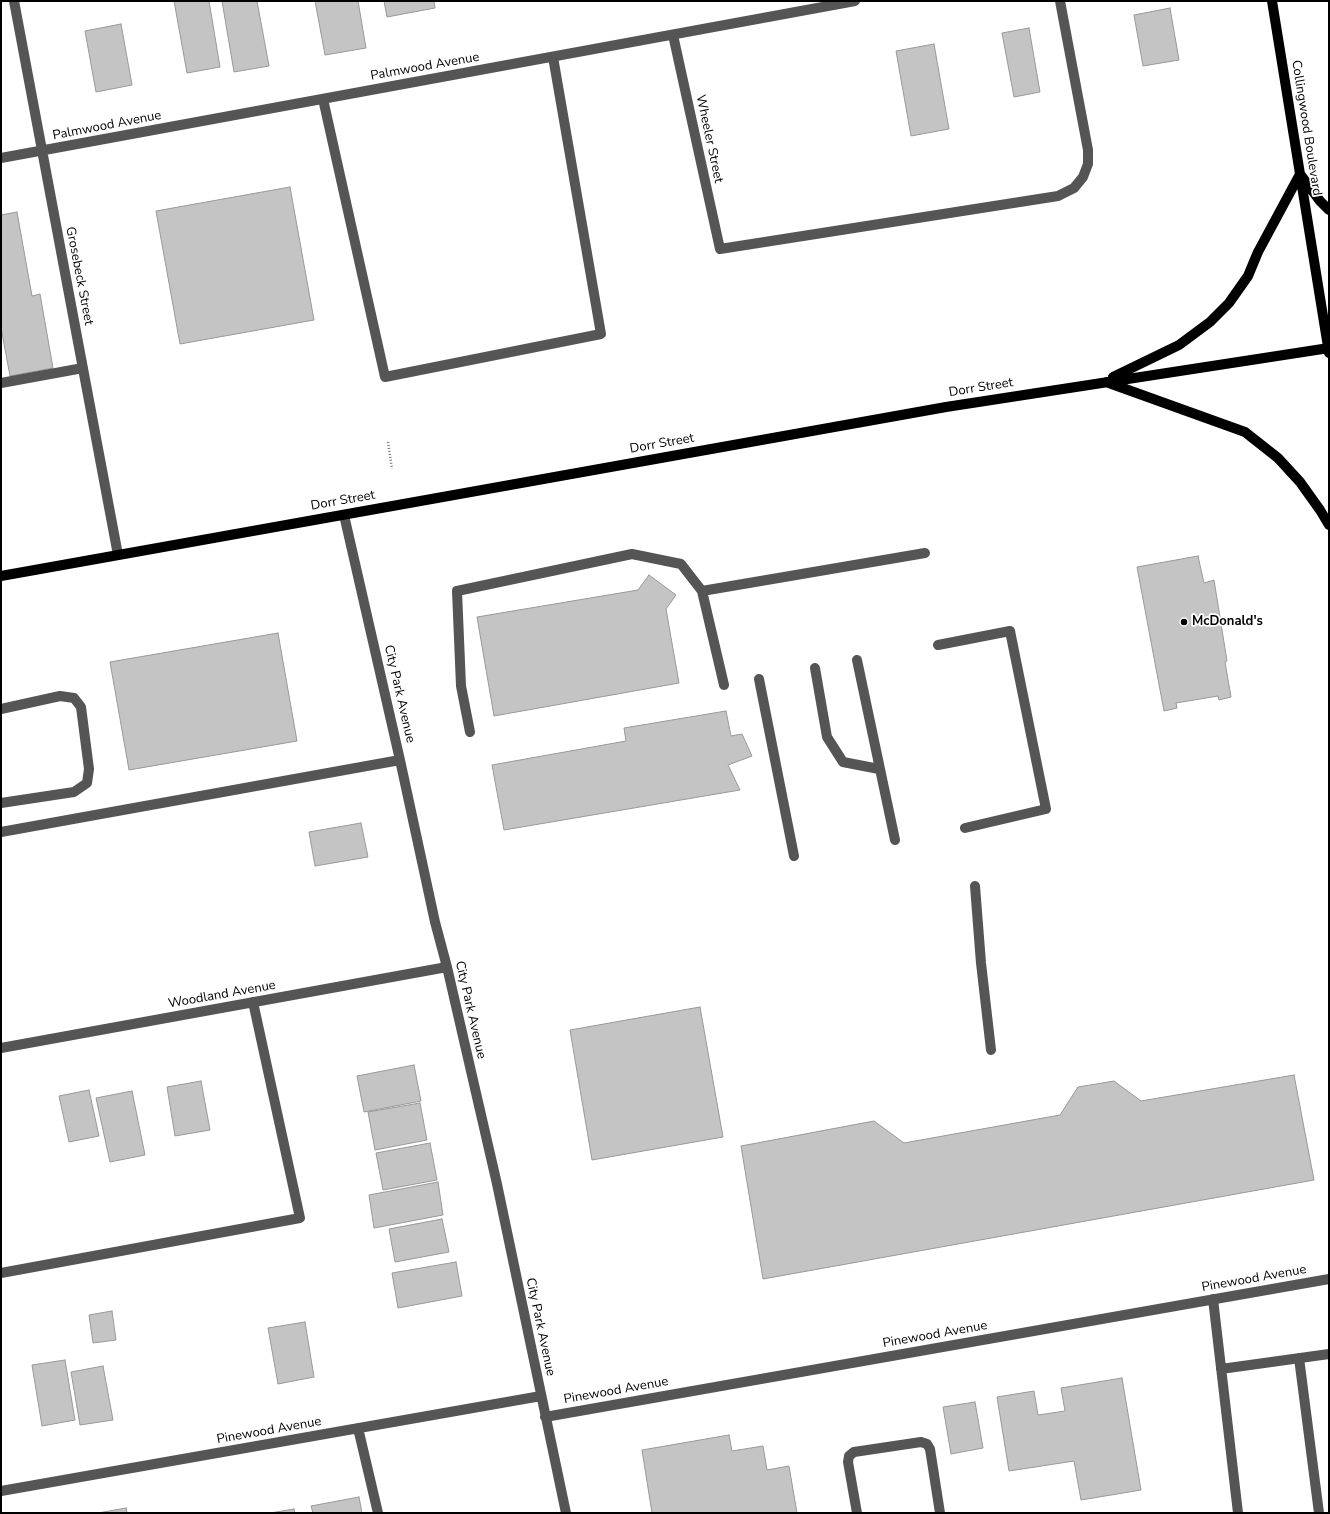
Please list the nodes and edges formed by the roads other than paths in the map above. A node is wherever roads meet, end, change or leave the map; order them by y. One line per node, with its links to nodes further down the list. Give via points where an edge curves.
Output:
1 (14, 1): 8 (street, Grosebeck Street)
2 (855, 1): 5 (street, Palmwood Avenue)
3 (1060, 1): 5 (street, Wheeler Street, via 1088,150 1088,164 1083,177 1074,188 1058,196 720,249)
4 (1272, 1): 10 (main road, Collingwood Boulevard)
5 (673, 34): 6 (street, Palmwood Avenue)
6 (553, 57): 7 (street, Palmwood Avenue); 7 (street, via 601,334 385,377)
7 (323, 99): 8 (street, Palmwood Avenue)
8 (43, 151): 9 (street, Palmwood Avenue); 13 (street, Grosebeck Street)
9 (1, 158)
10 (1300, 174): 11 (main road); 12 (main road, Collingwood Boulevard); 14 (main road, via 1248,276 1229,303 1210,322 1179,345)
11 (1329, 210)
12 (1329, 350): 14 (main road, Dorr Street)
13 (83, 368): 15 (street); 19 (street, Grosebeck Street)
14 (1104, 382): 16 (main road, Dorr Street, via 946,407); 17 (main road, via 1245,432 1278,458 1300,482)
15 (1, 383)
16 (344, 515): 19 (main road, Dorr Street); 29 (street, City Park Avenue)
17 (1329, 525)
18 (925, 553): 21 (street)
19 (118, 555): 20 (main road, Dorr Street)
20 (1, 576)
21 (702, 591): 26 (street); 28 (street, via 681,564 632,554 457,591 461,686)
22 (938, 645): 32 (street, via 1010,631 1046,809)
23 (857, 660): 30 (street)
24 (815, 668): 30 (street, via 827,737 843,762)
25 (759, 679): 35 (street)
26 (724, 685)
27 (1, 709): 31 (street, via 60,696 74,698 81,707 89,769 87,782 74,792)
28 (470, 732)
29 (400, 760): 33 (street); 37 (street, City Park Avenue)
30 (879, 769): 34 (street)
31 (1, 802)
32 (965, 828)
33 (1, 832)
34 (895, 840)
35 (794, 856)
36 (975, 886): 40 (street)
37 (447, 967): 38 (street, Woodland Avenue); 47 (street, City Park Avenue, via 497,1184)
38 (253, 1002): 39 (street, Woodland Avenue); 41 (street, via 300,1218)
39 (1, 1048)
40 (990, 1050)
41 (1, 1273)
42 (1329, 1279): 43 (street, Pinewood Avenue)
43 (1213, 1299): 46 (street); 48 (street, Pinewood Avenue)
44 (1329, 1354): 45 (street)
45 (1299, 1358): 46 (street); 56 (street)
46 (1221, 1369): 55 (street)
47 (540, 1396): 48 (street, City Park Avenue); 49 (street, Pinewood Avenue)
48 (545, 1417): 52 (street, City Park Avenue)
49 (358, 1428): 50 (street, Pinewood Avenue); 51 (street)
50 (1, 1491)
51 (378, 1513)
52 (566, 1513)
53 (857, 1513): 54 (street, via 849,1456 854,1452 921,1442 930,1449)
54 (940, 1513)
55 (1238, 1513)
56 (1319, 1513)

